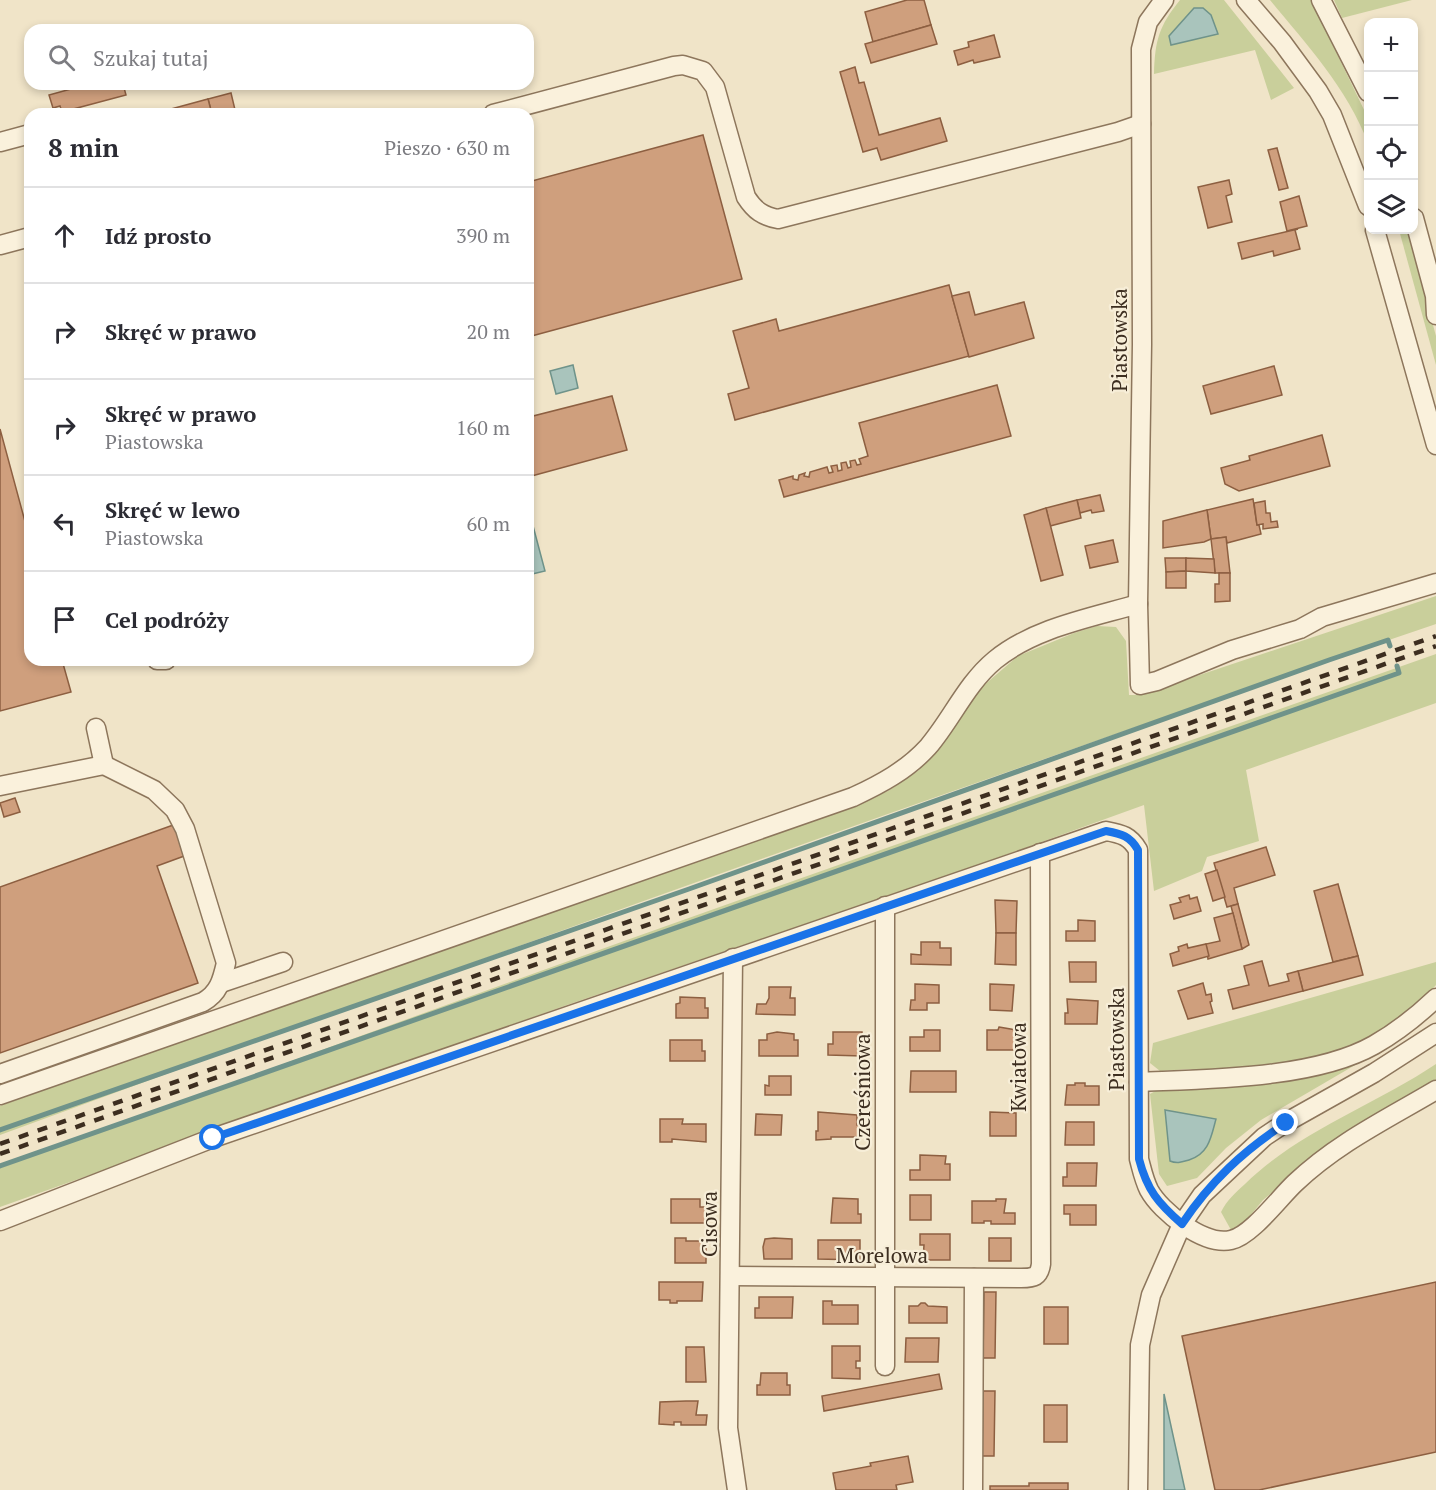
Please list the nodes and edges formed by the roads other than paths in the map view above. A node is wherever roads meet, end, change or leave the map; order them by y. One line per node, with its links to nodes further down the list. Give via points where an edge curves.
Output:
1 (1164, 0): 6 (street, Piastowska, via 1148,22 1142,40)
2 (1246, 0): 9 (street, via 1323,99)
3 (1320, 0): 4 (street)
4 (1364, 84)
5 (516, 108): 6 (street, via 674,66 694,67 703,71 715,87 746,198 753,209 778,219)
6 (1141, 124): 17 (street, Piastowska)
7 (24, 136): 8 (street)
8 (0, 142)
9 (1364, 196)
10 (1376, 234): 15 (street)
11 (1418, 234): 14 (street, via 1435,296)
12 (24, 240): 13 (street)
13 (0, 245)
14 (1436, 315)
15 (1436, 445)
16 (1436, 583): 17 (street, Piastowska, via 1323,617 1300,629 1140,685)
17 (1138, 604): 31 (street, via 1039,634 1016,645 975,681 912,762 893,777 860,793)
18 (96, 728): 19 (street)
19 (105, 765): 20 (street); 25 (street, via 153,790 175,810 185,829 226,963)
20 (0, 786)
21 (1040, 853): 22 (street); 29 (street, Piastowska, via 1106,831 1124,834 1138,850); 37 (street, Kwiatowa, via 1041,1264)
22 (885, 906): 23 (street); 35 (street, Czereśniowa)
23 (734, 958): 32 (street, via 213,1138); 34 (street, Cisowa)
24 (283, 962): 25 (street)
25 (221, 984): 28 (street, via 213,996 202,1002)
26 (1436, 998): 29 (street, via 1413,1020 1372,1046 1327,1062 1276,1073)
27 (1436, 1033): 33 (street, via 1264,1137 1202,1195)
28 (0, 1074)
29 (1139, 1082): 33 (street, Piastowska, via 1139,1159 1143,1175 1161,1206)
30 (1436, 1090): 33 (street, Piastowska, via 1323,1157 1242,1237 1221,1242)
31 (0, 1095)
32 (0, 1221)
33 (1182, 1224): 41 (street, via 1151,1295 1140,1345)
34 (731, 1276): 35 (street, Morelowa); 39 (street, Cisowa, via 728,1428)
35 (885, 1278): 36 (street, Morelowa); 38 (street, Czereśniowa)
36 (974, 1278): 37 (street, Morelowa); 40 (street)
37 (1033, 1278)
38 (885, 1366)
39 (737, 1490)
40 (973, 1490)
41 (1138, 1490)

